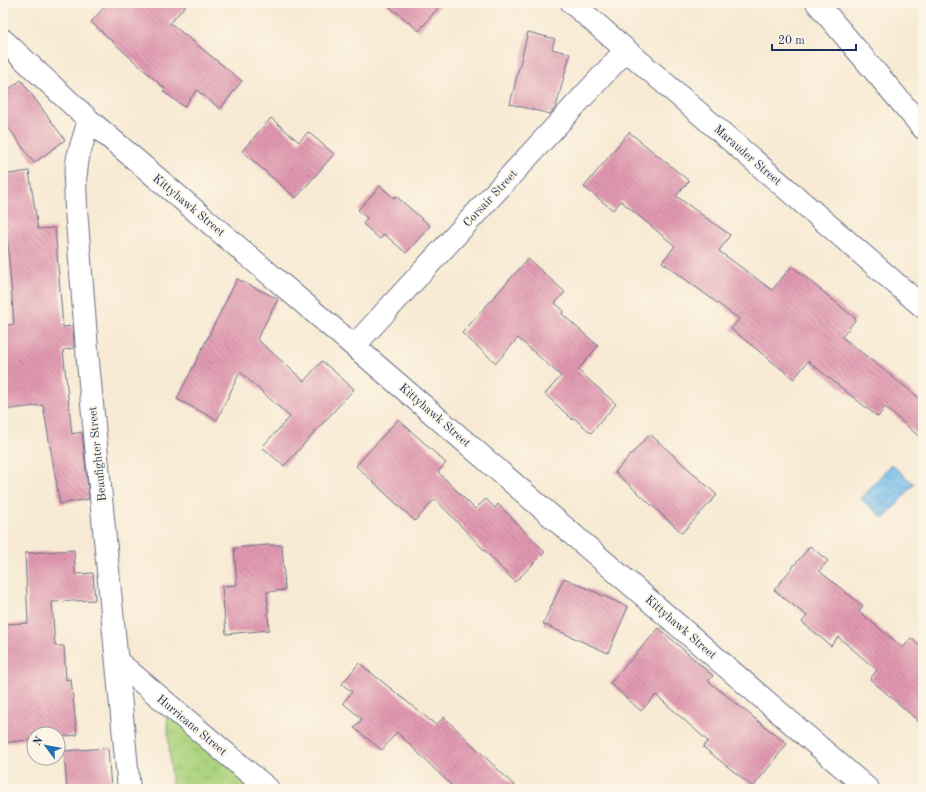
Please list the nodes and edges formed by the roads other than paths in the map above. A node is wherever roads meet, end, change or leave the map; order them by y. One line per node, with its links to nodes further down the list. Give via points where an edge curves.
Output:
1 (572, 3): 4 (main road, Marauder Street)
2 (817, 3): 6 (main road)
3 (3, 40): 5 (main road, Kittyhawk Street)
4 (626, 50): 7 (main road, Marauder Street); 8 (main road, Corsair Street)
5 (89, 120): 8 (main road, Kittyhawk Street); 9 (main road, Beaufighter Street, via 78,157 76,209)
6 (923, 128)
7 (923, 307)
8 (354, 346): 12 (main road, Kittyhawk Street)
9 (117, 661): 10 (main road, Beaufighter Street); 11 (main road, Hurricane Street)
10 (129, 789)
11 (268, 789)
12 (868, 789)

